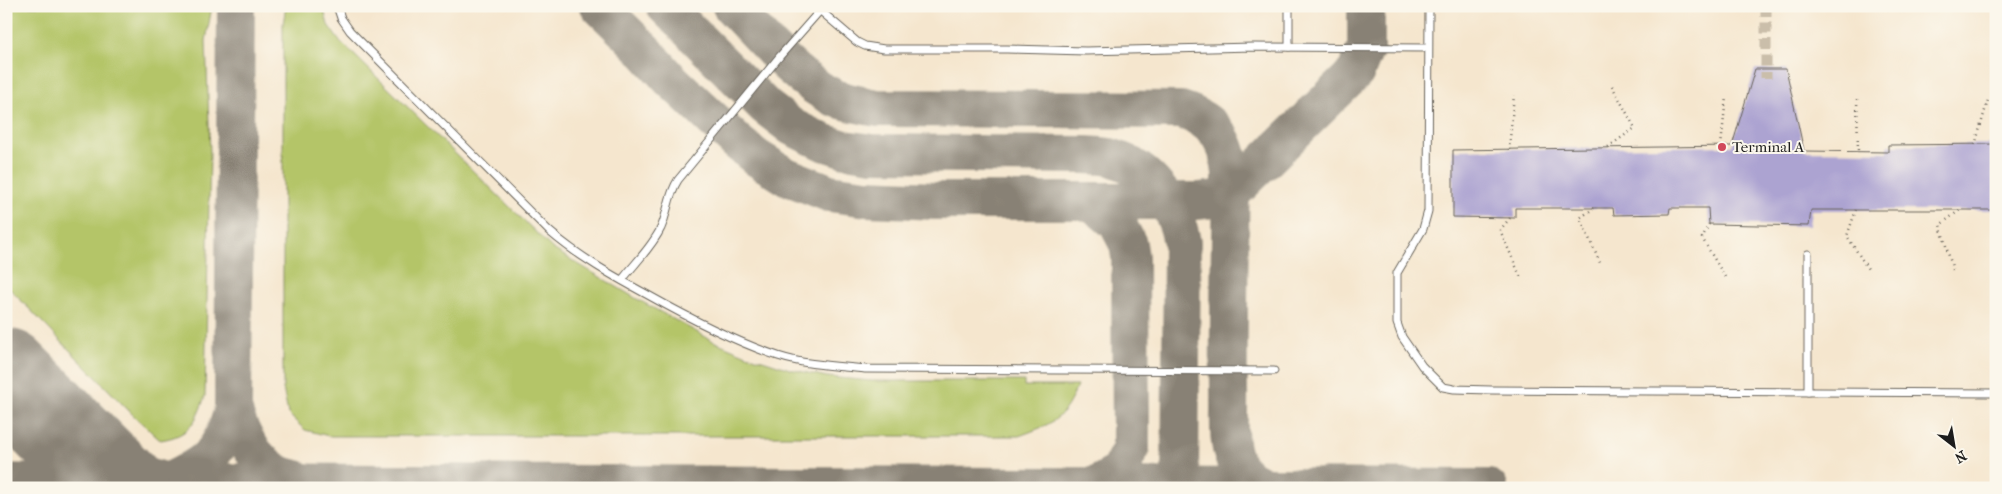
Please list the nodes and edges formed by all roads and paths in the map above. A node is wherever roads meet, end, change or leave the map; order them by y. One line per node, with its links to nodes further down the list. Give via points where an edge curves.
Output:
1 (337, 6): 28 (lane, via 350,31 549,231 569,248)
2 (1290, 6): 5 (lane)
3 (1429, 6): 6 (lane)
4 (820, 8): 5 (lane, via 857,42 884,49 1086,51); 28 (lane, via 678,180 657,236)
5 (1289, 47): 6 (lane)
6 (1428, 48): 30 (lane, via 1428,210 1424,229 1397,273 1396,285 1397,323 1402,337 1434,380 1443,387 1454,389)
7 (1611, 84): 14 (path, via 1635,128)
8 (1514, 95): 15 (path)
9 (1726, 97): 13 (path)
10 (1857, 99): 16 (path)
11 (1988, 100): 12 (path)
12 (1975, 145)
13 (1722, 146)
14 (1608, 147)
15 (1509, 150)
16 (1858, 152)
17 (1594, 208): 23 (path, via 1580,218)
18 (1856, 210): 24 (path, via 1847,236)
19 (1960, 210): 25 (path, via 1940,225)
20 (1510, 218): 27 (path, via 1500,230)
21 (1709, 224): 26 (path, via 1702,238)
22 (1808, 254): 30 (lane)
23 (1601, 265)
24 (1868, 269)
25 (1954, 270)
26 (1725, 276)
27 (1521, 278)
28 (622, 280): 29 (lane, via 734,339 779,356 824,365 865,369)
29 (1274, 371)
30 (1808, 392): 31 (lane)
31 (1996, 393)

